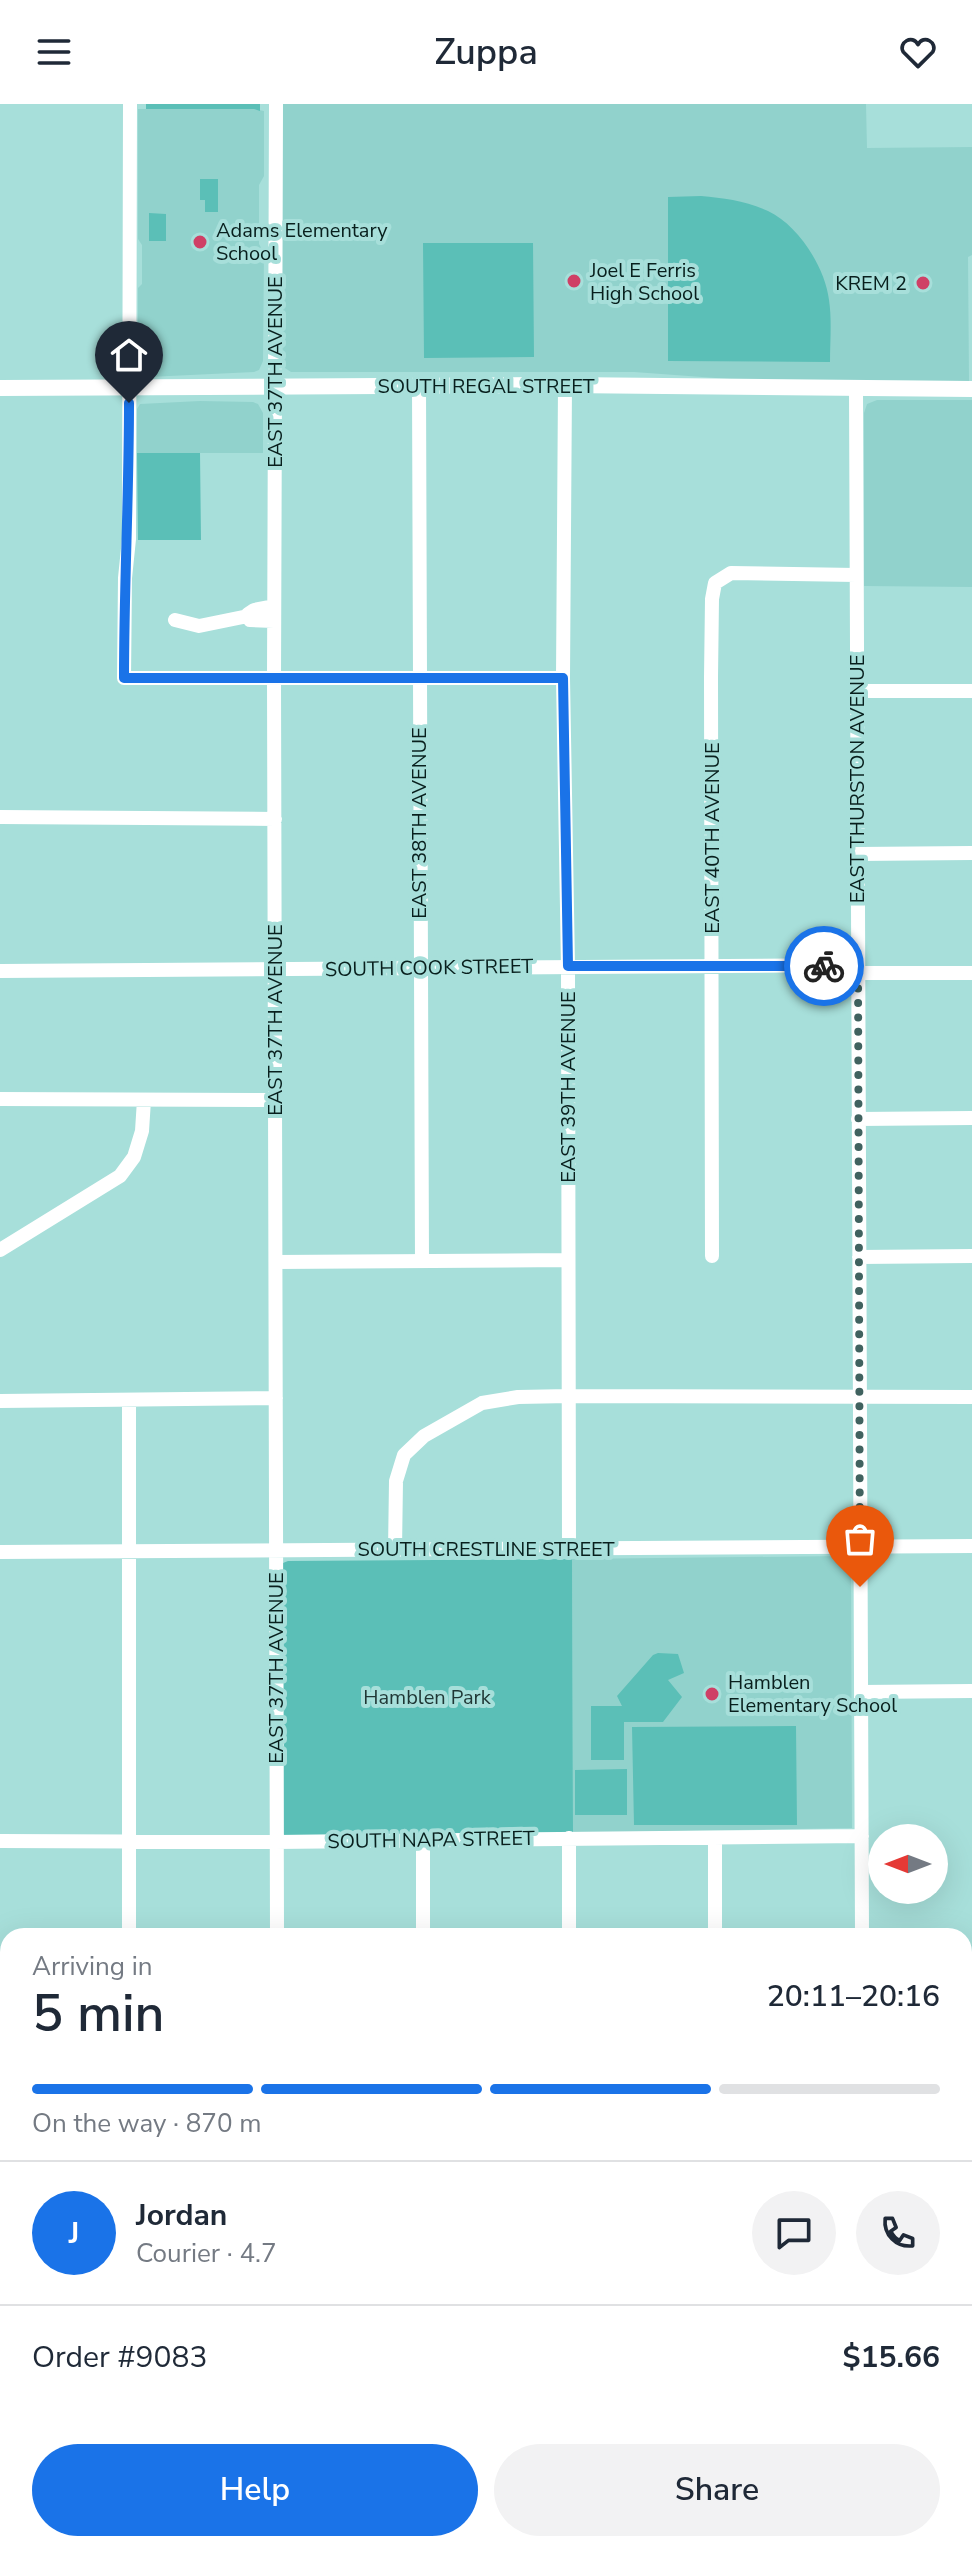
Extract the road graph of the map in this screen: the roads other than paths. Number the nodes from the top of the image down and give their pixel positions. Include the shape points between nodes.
1 (130, 104) edge
2 (276, 104) edge
3 (419, 385) junction
4 (565, 385) junction
5 (274, 386) junction
6 (0, 388) edge
7 (129, 388) junction
8 (856, 389) junction
9 (972, 389) edge
10 (856, 575) junction
11 (274, 614) junction
12 (175, 620) dead end
13 (419, 677) junction
14 (274, 678) junction
15 (563, 678) junction
16 (857, 691) junction
17 (972, 691) edge
18 (0, 817) edge
19 (275, 819) junction
20 (972, 853) edge
21 (857, 854) junction
22 (568, 966) junction
23 (713, 967) junction
24 (419, 969) junction
25 (858, 969) junction
26 (275, 970) junction
27 (0, 971) edge
28 (972, 973) edge
29 (0, 1099) edge
30 (144, 1100) junction
31 (275, 1100) junction
32 (972, 1118) edge
33 (858, 1119) junction
34 (0, 1250) edge
35 (712, 1256) dead end
36 (972, 1256) edge
37 (859, 1257) junction
38 (568, 1260) junction
39 (422, 1261) junction
40 (276, 1262) junction
41 (859, 1395) junction
42 (569, 1396) junction
43 (972, 1397) edge
44 (276, 1398) junction
45 (129, 1400) junction
46 (0, 1401) edge
47 (972, 1546) edge
48 (860, 1547) junction
49 (569, 1548) junction
50 (275, 1550) junction
51 (395, 1550) junction
52 (130, 1551) junction
53 (0, 1552) edge
54 (972, 1691) edge
55 (861, 1692) junction
56 (862, 1836) junction
57 (569, 1838) junction
58 (715, 1838) junction
59 (0, 1841) edge
60 (423, 1841) junction
61 (129, 1842) junction
62 (276, 1842) junction
63 (129, 1928) edge
64 (277, 1928) edge
65 (423, 1928) edge
66 (569, 1928) edge
67 (715, 1928) edge
68 (862, 1928) edge

1 - 7 street
2 - 5 street, EAST 37TH AVENUE
3 - 4 main road, SOUTH REGAL STREET
3 - 5 main road, SOUTH REGAL STREET
3 - 13 street, EAST 38TH AVENUE
4 - 8 main road, SOUTH REGAL STREET
4 - 15 street, EAST 39TH AVENUE
5 - 7 main road, SOUTH REGAL STREET
5 - 11 street, EAST 37TH AVENUE
6 - 7 main road, SOUTH REGAL STREET
7 - 14 street via 124,678
8 - 9 main road, SOUTH REGAL STREET
8 - 10 street, EAST THURSTON AVENUE
10 - 16 street, EAST THURSTON AVENUE
10 - 23 street, EAST 40TH AVENUE via 731,573 715,583
11 - 12 street via 199,626
11 - 14 street, EAST 37TH AVENUE
13 - 14 street
13 - 15 street
13 - 24 street, EAST 38TH AVENUE
14 - 19 street, EAST 37TH AVENUE
15 - 22 street, EAST 39TH AVENUE
16 - 17 street
16 - 21 street, EAST THURSTON AVENUE
18 - 19 street
19 - 26 street, EAST 37TH AVENUE
20 - 21 street
21 - 25 street, EAST THURSTON AVENUE
22 - 23 street, SOUTH COOK STREET
22 - 24 street, SOUTH COOK STREET
22 - 38 street, EAST 39TH AVENUE
23 - 25 street, SOUTH COOK STREET
23 - 35 street, EAST 40TH AVENUE
24 - 26 street, SOUTH COOK STREET
24 - 39 street, EAST 38TH AVENUE
25 - 28 street, SOUTH COOK STREET
25 - 33 street, EAST THURSTON AVENUE
26 - 27 street, SOUTH COOK STREET
26 - 31 street, EAST 37TH AVENUE
29 - 30 street
30 - 31 street
30 - 34 street via 134,1157 120,1176
31 - 40 street, EAST 37TH AVENUE
32 - 33 street
33 - 37 street, EAST THURSTON AVENUE
36 - 37 street
37 - 41 street, EAST THURSTON AVENUE
38 - 39 street
38 - 42 street, EAST 39TH AVENUE
39 - 40 street
40 - 44 street, EAST 37TH AVENUE
41 - 42 street
41 - 43 street
41 - 48 street, EAST THURSTON AVENUE
42 - 49 street, EAST 39TH AVENUE
42 - 51 street via 482,1403 424,1436 404,1455 396,1481
44 - 45 street
44 - 50 street, EAST 37TH AVENUE
45 - 46 street
45 - 52 street
47 - 48 street, SOUTH CRESTLINE STREET
48 - 49 street, SOUTH CRESTLINE STREET
48 - 55 street, EAST THURSTON AVENUE
49 - 51 street, SOUTH CRESTLINE STREET
50 - 51 street, SOUTH CRESTLINE STREET
50 - 52 street, SOUTH CRESTLINE STREET
50 - 62 street, EAST 37TH AVENUE
52 - 53 street, SOUTH CRESTLINE STREET
52 - 61 street
54 - 55 street
55 - 56 street, EAST THURSTON AVENUE
56 - 58 street, SOUTH NAPA STREET
56 - 68 street, EAST THURSTON AVENUE
57 - 58 street, SOUTH NAPA STREET
57 - 60 street, SOUTH NAPA STREET
57 - 66 street
58 - 67 street
59 - 61 street, SOUTH NAPA STREET
60 - 62 street, SOUTH NAPA STREET
60 - 65 street
61 - 62 street, SOUTH NAPA STREET
61 - 63 street
62 - 64 street, EAST 37TH AVENUE

